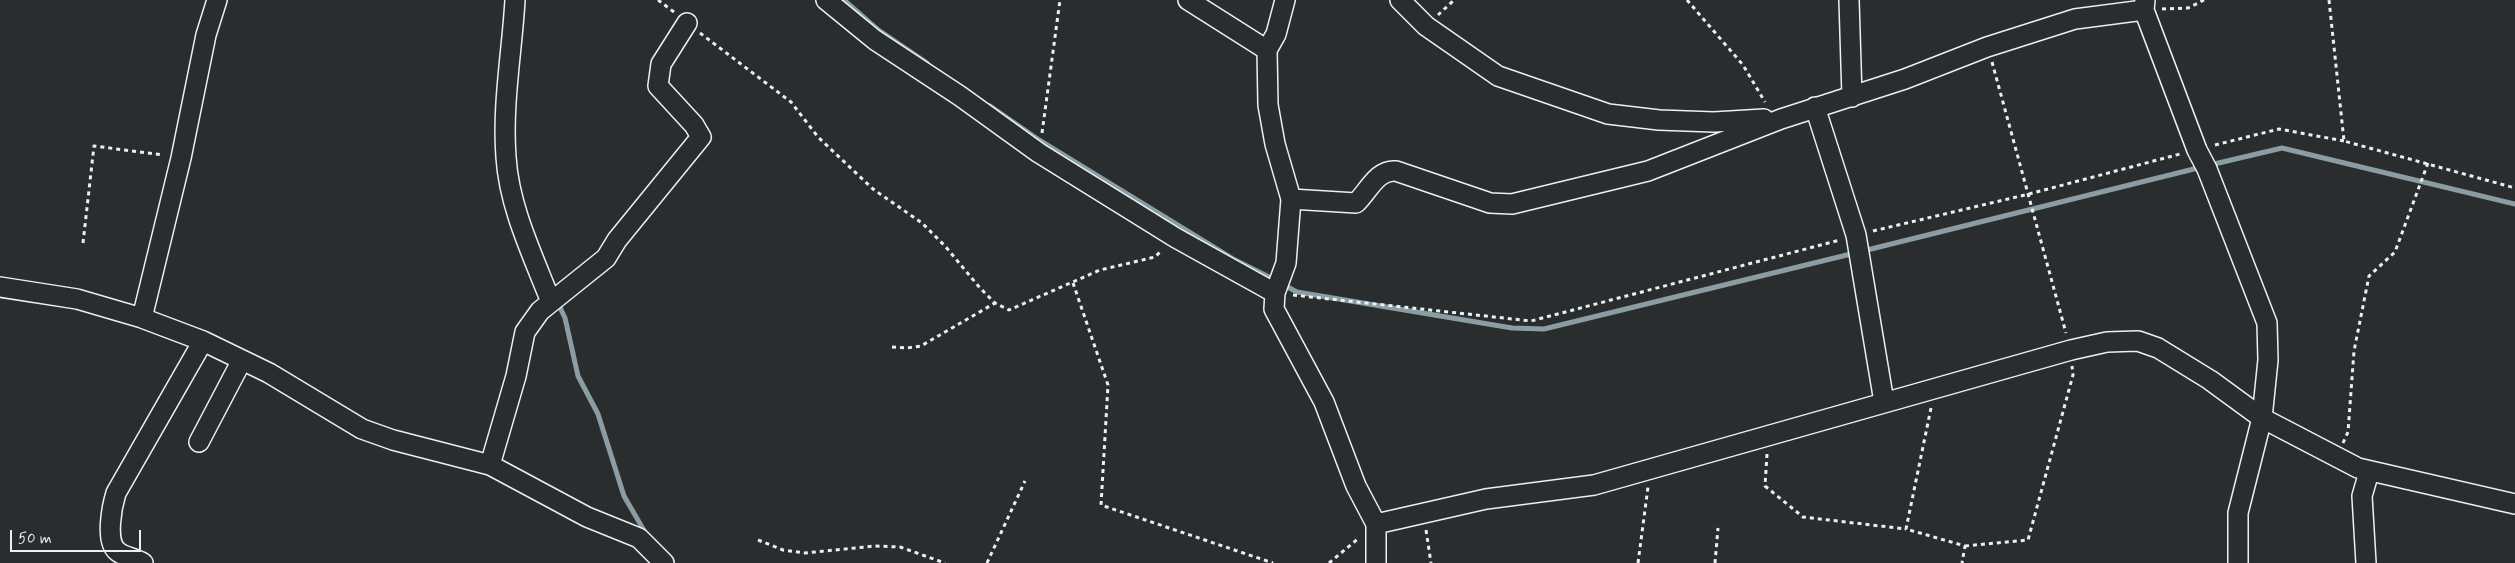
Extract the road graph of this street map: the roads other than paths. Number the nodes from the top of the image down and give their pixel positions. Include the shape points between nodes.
1 (217, 0) edge
2 (515, 0) edge
3 (826, 0) edge
4 (1188, 0) edge
5 (1285, 0) edge
6 (1400, 0) edge
7 (1848, 0) edge
8 (2144, 5) edge
9 (687, 23) road end
10 (1267, 50) junction
11 (1852, 97) junction
12 (1816, 107) junction
13 (1781, 119) junction
14 (1291, 199) junction
15 (0, 287) edge
16 (1275, 293) junction
17 (556, 299) junction
18 (142, 318) junction
19 (203, 341) junction
20 (242, 360) junction
21 (1884, 402) junction
22 (2262, 418) junction
23 (199, 442) dead end
24 (490, 465) junction
25 (2369, 472) junction
26 (2515, 504) edge
27 (1376, 524) junction
28 (142, 563) edge
29 (664, 563) edge
30 (1376, 563) edge
31 (2238, 563) edge
32 (2366, 563) edge

1 - 18 street via 206,35 181,158
2 - 17 street via 506,158 516,211
3 - 16 street via 875,40 1039,153 1176,238
4 - 10 street
5 - 10 street via 1276,34
6 - 13 street via 1426,26 1498,76 1608,114 1714,122
7 - 11 street
8 - 11 street via 2075,19
8 - 22 street via 2197,150 2208,169 2267,323 2268,360
9 - 17 street via 661,64 658,86 701,137 635,217 606,258
10 - 14 street via 1268,105
11 - 12 street
12 - 13 street
12 - 21 street via 1856,235
13 - 14 street via 1648,171 1512,204 1490,203 1396,170 1380,175 1356,204
14 - 16 street via 1286,264
15 - 18 street via 77,299
16 - 27 street via 1274,309 1324,402 1356,486
17 - 24 street via 540,311 525,332
18 - 19 street
19 - 20 street
19 - 28 street via 116,493 111,510 114,547
20 - 23 street
20 - 24 street via 362,429
21 - 22 street via 2071,350 2138,340 2158,348 2210,380
21 - 27 street via 1594,485 1486,499
22 - 25 street
22 - 31 street via 2238,513
24 - 29 street via 588,517 639,538
25 - 26 street
25 - 32 street via 2362,496
27 - 30 street

